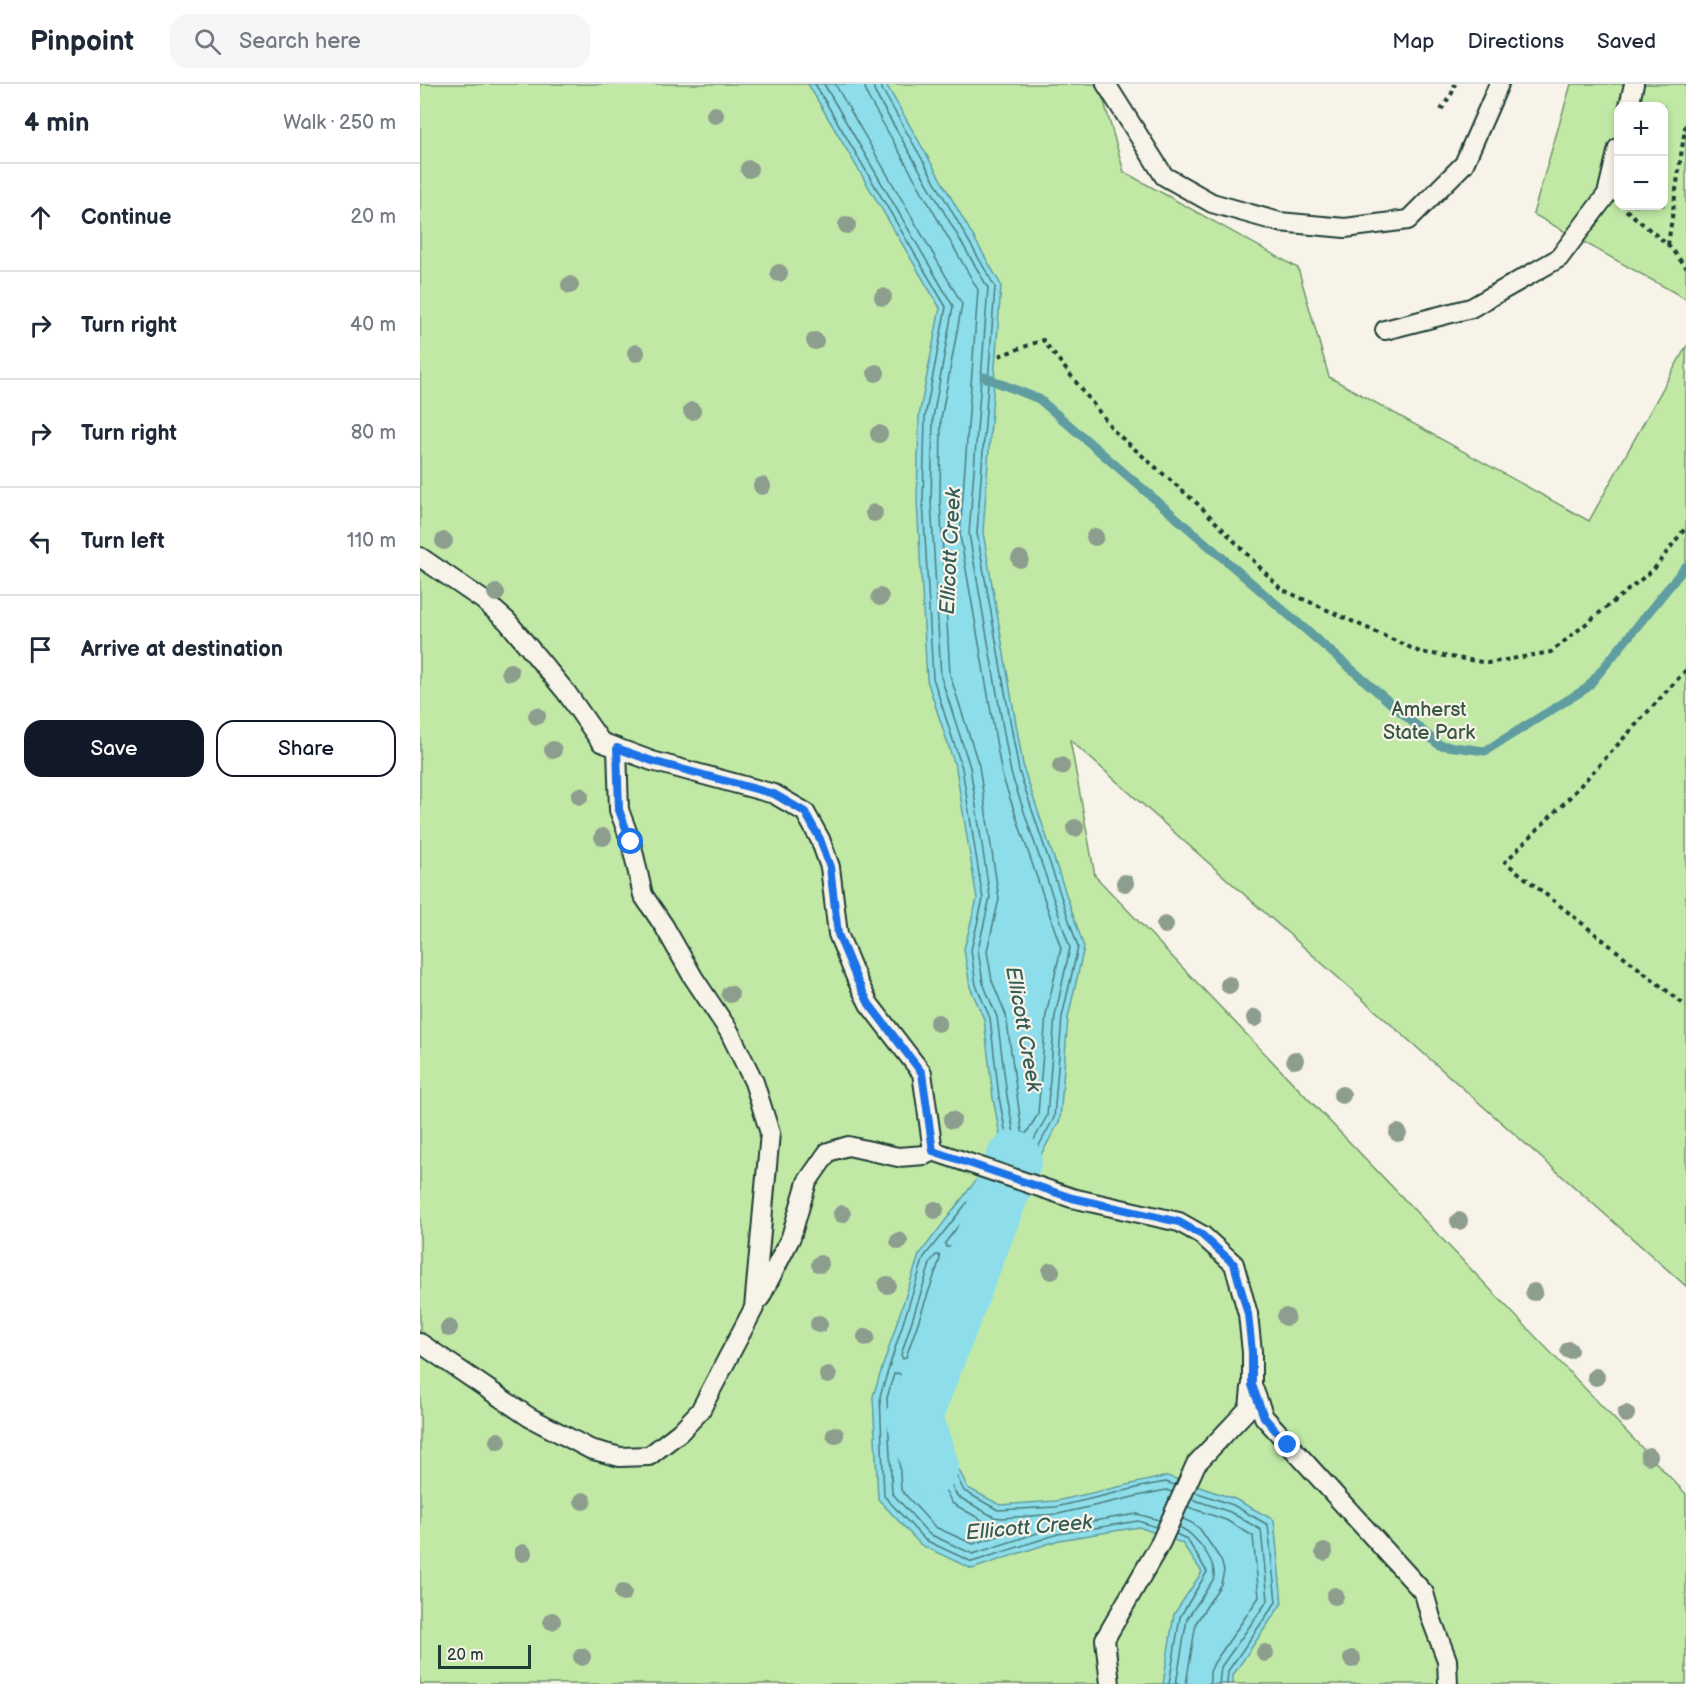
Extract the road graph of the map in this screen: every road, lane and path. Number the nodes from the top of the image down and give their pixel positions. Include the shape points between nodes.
1 (1106, 84) edge
2 (1455, 84) edge
3 (1499, 84) edge
4 (1634, 84) edge
5 (1630, 102) edge
6 (1441, 110) dead end
7 (1686, 121) edge
8 (1616, 156) edge
9 (1626, 210) edge
10 (1668, 245) junction
11 (1686, 267) edge
12 (1385, 330) dead end
13 (999, 356) dead end
14 (1686, 527) edge
15 (420, 557) edge
16 (1686, 670) edge
17 (617, 748) junction
18 (1686, 1006) edge
19 (933, 1151) junction
20 (754, 1308) junction
21 (420, 1343) edge
22 (1252, 1385) junction
23 (1110, 1684) edge
24 (1448, 1684) edge

1 - 3 lane via 1164,176 1212,203 1280,222 1345,228 1408,220 1464,164
2 - 6 path
4 - 5 lane
7 - 10 path
8 - 12 lane via 1607,194 1559,258 1471,308
9 - 10 path
10 - 11 path
13 - 14 path via 1043,340 1115,432 1200,506 1281,589 1420,652 1488,663 1551,651 1654,569
15 - 17 lane via 507,621 566,692 601,742
16 - 18 path via 1505,862
17 - 19 lane via 774,794 805,812 830,867 838,934 857,980 869,1004 922,1073
17 - 20 lane via 619,810 643,895 729,1030 754,1082 770,1133
19 - 20 lane via 898,1156 848,1146 828,1152 807,1182 791,1237
19 - 22 lane via 1072,1198 1179,1222 1202,1235 1234,1264 1248,1314
20 - 21 lane via 700,1411 649,1456 620,1457 590,1449 529,1417
22 - 23 lane via 1249,1408 1196,1464 1161,1542 1106,1639
22 - 24 lane via 1264,1417 1424,1593 1447,1660

